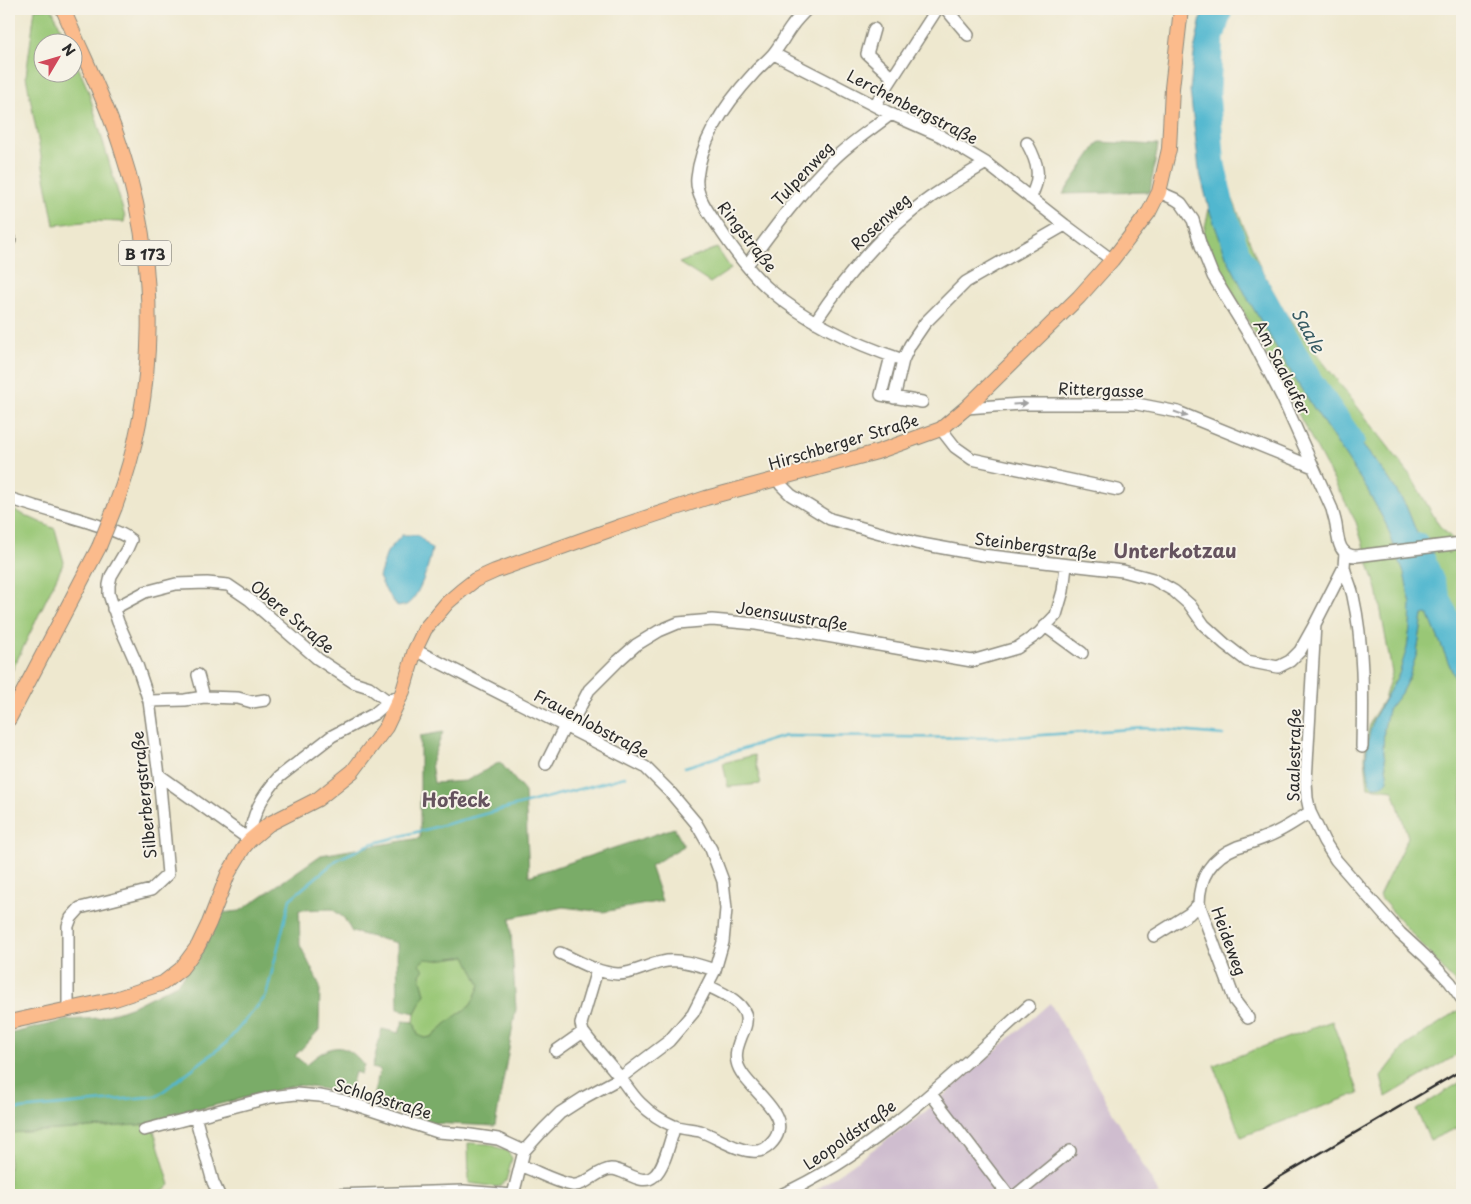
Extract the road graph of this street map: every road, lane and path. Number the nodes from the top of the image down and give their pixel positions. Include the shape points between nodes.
1 (63, 9) edge
2 (806, 9) edge
3 (937, 9) edge
4 (946, 9) edge
5 (1182, 9) edge
6 (874, 30) dead end
7 (968, 36) dead end
8 (774, 54) junction
9 (892, 77) junction
10 (874, 105) junction
11 (891, 114) junction
12 (1027, 143) dead end
13 (986, 163) junction
14 (1159, 192) junction
15 (1030, 198) junction
16 (1064, 225) junction
17 (1112, 260) junction
18 (747, 265) junction
19 (815, 322) junction
20 (891, 356) junction
21 (903, 360) junction
22 (894, 398) junction
23 (922, 402) dead end
24 (968, 408) junction
25 (941, 429) junction
26 (1313, 468) junction
27 (777, 479) junction
28 (1118, 490) dead end
29 (9, 498) edge
30 (1462, 543) edge
31 (1345, 552) junction
32 (1066, 566) junction
33 (1344, 567) junction
34 (112, 609) junction
35 (1315, 624) junction
36 (1045, 626) junction
37 (415, 650) junction
38 (1082, 653) dead end
39 (198, 675) dead end
40 (402, 691) junction
41 (204, 696) junction
42 (265, 700) dead end
43 (149, 701) junction
44 (389, 702) junction
45 (9, 719) edge
46 (567, 727) junction
47 (1362, 747) dead end
48 (546, 764) dead end
49 (159, 775) junction
50 (1310, 812) junction
51 (250, 840) junction
52 (1199, 904) junction
53 (1154, 936) dead end
54 (560, 953) dead end
55 (597, 970) junction
56 (715, 970) junction
57 (708, 986) junction
58 (1462, 999) edge
59 (1029, 1006) dead end
60 (68, 1009) junction
61 (1248, 1018) dead end
62 (9, 1022) edge
63 (583, 1032) junction
64 (556, 1051) dead end
65 (620, 1078) junction
66 (931, 1094) junction
67 (195, 1116) junction
68 (674, 1126) junction
69 (144, 1130) dead end
70 (524, 1151) junction
71 (1070, 1151) dead end
72 (522, 1166) junction
73 (219, 1195) edge
74 (333, 1195) edge
75 (513, 1195) edge
76 (781, 1195) edge
77 (1008, 1195) edge
78 (1016, 1195) edge

1 - 45 main road, B 173, bridge via 112,121 139,214 147,272 145,383 131,458 115,508 99,547
2 - 8 street, Ringstraße
3 - 9 street
4 - 7 street
5 - 14 main road, Hirschberger Straße via 1172,88 1169,149
6 - 9 street via 867,54
8 - 10 street, Lerchenbergstraße
8 - 18 street, Ringstraße via 732,100 713,130 702,154 697,179 705,207
9 - 10 street
10 - 11 street, Lerchenbergstraße
11 - 13 street, Lerchenbergstraße via 941,136
11 - 18 street, Tulpenweg via 835,158 806,188
12 - 15 street via 1036,159 1038,174
13 - 15 street, Lerchenbergstraße
13 - 19 street, Rosenweg via 930,198 885,237 856,266
14 - 17 main road, Hirschberger Straße
14 - 26 street, Am Saaleufer via 1181,203 1193,220 1213,276 1253,341
15 - 16 street, Lerchenbergstraße
16 - 17 street, Lerchenbergstraße
16 - 21 street via 966,282 925,323
17 - 24 main road, Hirschberger Straße
18 - 19 street, Ringstraße via 768,289
19 - 20 street, Ringstraße
20 - 21 street, Ringstraße
20 - 22 street via 881,396
21 - 22 street
22 - 23 street
24 - 25 main road, Hirschberger Straße
24 -> 26 street, Rittergasse via 1020,404 1137,404 1178,412
25 - 27 main road, Hirschberger Straße via 877,452
25 - 28 street via 955,447 972,459
26 - 31 street, Am Saaleufer via 1332,509 1339,544
27 - 32 street, Steinbergstraße via 791,495 830,519 916,543 982,556
27 - 37 main road, Hirschberger Straße via 706,498 494,571 475,580 447,603 425,629
29 - 34 street, Silberbergstraße via 82,520 131,540 111,576 109,594
30 - 31 street via 1367,555 1352,556
31 - 33 street, Saalestraße
32 - 35 street, Steinbergstraße via 1153,579 1174,591 1204,625 1247,661 1278,667 1290,661 1300,651
32 - 36 street, Joensuustraße via 1056,615
33 - 35 street, Saalestraße
33 - 47 street via 1354,597 1360,646
34 - 43 street, Silberbergstraße
34 - 44 street, Obere Straße via 145,592 176,584 228,585 318,659 353,682 369,686
35 - 50 street, Saalestraße via 1306,781
36 - 38 street
36 - 46 street, Joensuustraße via 1017,648 972,661 756,624 712,620 678,623 651,636 618,661 589,690
37 - 40 main road, Hirschberger Straße
37 - 46 street, Frauenlobstraße
39 - 41 street
40 - 44 street
40 - 51 main road, Hirschberger Straße via 386,727 353,771 318,799 269,824
41 - 42 street via 252,702
41 - 43 street
43 - 49 street, Silberbergstraße
44 - 51 street via 374,714 332,736 279,777 256,810 250,825
46 - 48 street, Joensuustraße
46 - 56 street, Frauenlobstraße via 645,767 696,823 711,849 723,881 726,909 723,942
49 - 51 street
49 - 60 street, Silberbergstraße via 168,874 151,890 86,905 75,912 68,926
50 - 52 street, Heideweg via 1267,837 1235,848 1214,862 1202,881
50 - 58 street, Saalestraße via 1336,860
51 - 60 main road, Hirschberger Straße via 228,874 198,946 181,969 163,983 115,999
52 - 53 street
52 - 61 street, Heideweg via 1235,1001
54 - 55 street
55 - 56 street via 619,974 677,961
55 - 63 street via 581,1024
56 - 57 street, Frauenlobstraße
57 - 65 street, Frauenlobstraße via 693,1012 669,1041
57 - 68 street via 737,1002 746,1016 736,1053 737,1064 776,1116 778,1132 768,1147 746,1151 698,1131
59 - 66 street, Leopoldstraße
60 - 62 main road, Hirschberger Straße
63 - 64 street
63 - 65 street
65 - 68 street via 640,1103
65 - 70 street, Frauenlobstraße via 560,1114
66 - 76 street, Leopoldstraße via 836,1166
66 - 77 street
67 - 69 street, Schloßstraße
67 - 70 street, Schloßstraße via 271,1097 320,1096 438,1132 498,1139
67 - 73 street via 212,1182
68 - 72 street via 661,1168 646,1180 614,1169 575,1186
70 - 72 street
71 - 78 street
72 - 75 street
74 - 75 street via 464,1191

